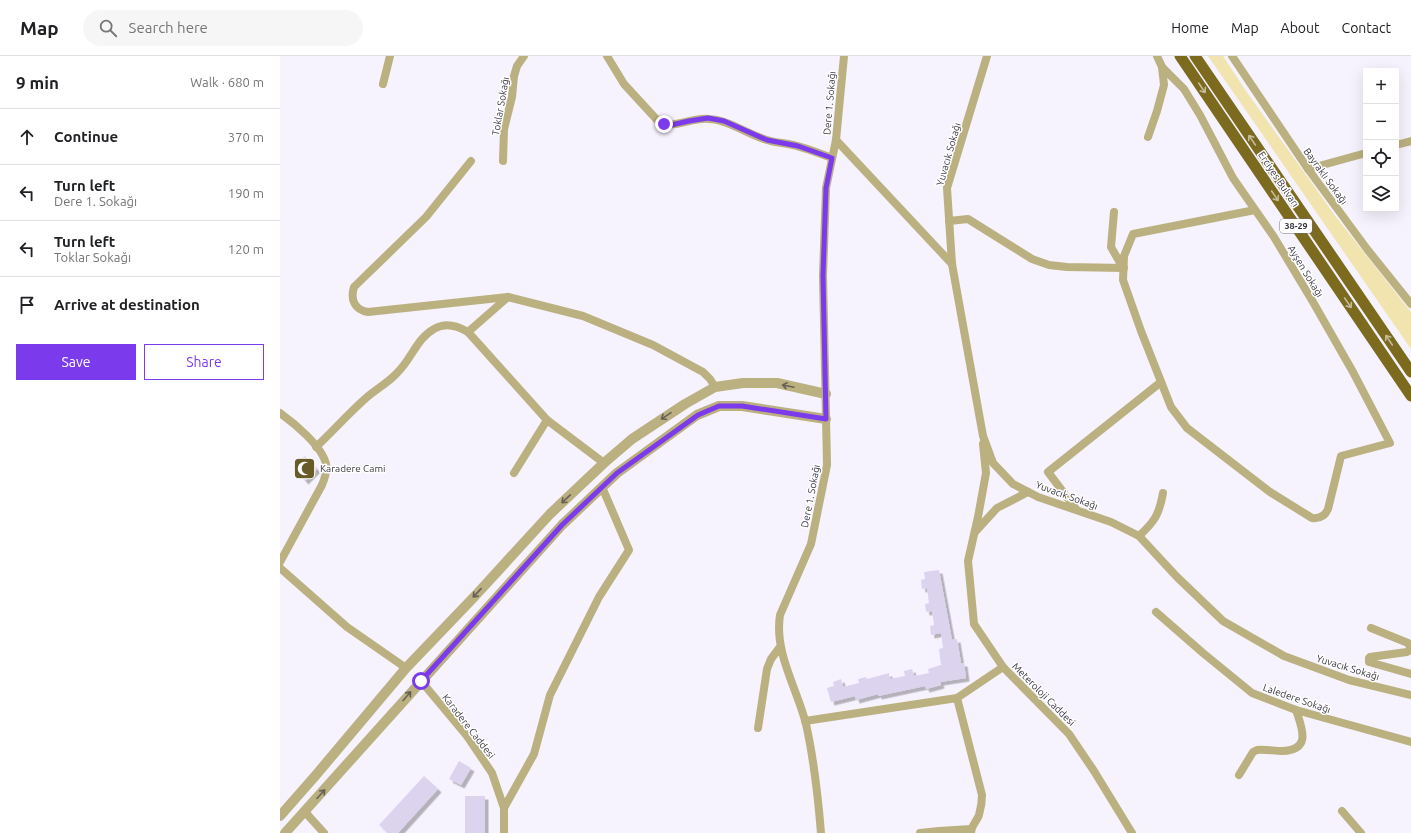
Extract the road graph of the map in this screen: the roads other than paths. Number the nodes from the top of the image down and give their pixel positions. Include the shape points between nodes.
1 (390, 56) edge
2 (524, 56) edge
3 (607, 56) edge
4 (844, 56) edge
5 (987, 56) edge
6 (1158, 56) edge
7 (1180, 56) edge
8 (1195, 56) edge
9 (1232, 56) edge
10 (1162, 67) junction
11 (383, 84) dead end
12 (1148, 136) dead end
13 (836, 140) junction
14 (1411, 141) edge
15 (1399, 144) edge
16 (1363, 154) edge
17 (832, 158) junction
18 (471, 161) dead end
19 (503, 161) dead end
20 (1308, 169) junction
21 (1255, 210) junction
22 (1114, 212) dead end
23 (949, 221) junction
24 (952, 264) junction
25 (1124, 268) junction
26 (508, 298) junction
27 (1411, 304) edge
28 (468, 332) junction
29 (1411, 372) edge
30 (1161, 382) junction
31 (715, 387) junction
32 (826, 394) junction
33 (1411, 396) edge
34 (280, 413) edge
35 (826, 419) junction
36 (547, 420) junction
37 (983, 436) junction
38 (316, 447) junction
39 (604, 463) junction
40 (514, 473) dead end
41 (602, 487) junction
42 (1028, 492) junction
43 (1163, 493) dead end
44 (1076, 509) junction
45 (974, 533) junction
46 (1139, 536) junction
47 (280, 562) edge
48 (280, 568) edge
49 (1156, 612) dead end
50 (1371, 628) dead end
51 (780, 648) junction
52 (1003, 667) junction
53 (406, 668) junction
54 (1411, 674) edge
55 (421, 681) junction
56 (1411, 695) edge
57 (957, 698) junction
58 (1296, 710) junction
59 (805, 721) junction
60 (758, 728) dead end
61 (1411, 742) edge
62 (1239, 775) dead end
63 (504, 808) junction
64 (1342, 811) dead end
65 (305, 812) junction
66 (280, 816) edge
67 (971, 831) edge
68 (285, 833) edge
69 (324, 833) edge
70 (504, 833) edge
71 (821, 833) edge
72 (920, 833) edge
73 (1132, 833) edge
74 (1361, 833) edge

1 - 11 street
2 - 19 street, Toklar Sokağı via 514,76 504,129
3 - 17 street via 624,84 658,121 664,124 708,118 724,121 767,140 798,146
4 - 13 street, Dere 1. Sokağı
5 - 23 street, Yuvacık Sokağı via 947,188
6 - 10 street, Ayşen Sokağı
7 -> 33 highway, Erciyes Bulvarı / 38-29
29 -> 8 highway, Erciyes Bulvarı / 38-29
9 - 20 street, Bayraklı Sokağı
10 - 12 street via 1164,86
10 - 21 street, Ayşen Sokağı via 1184,89 1233,178
13 - 17 street, Dere 1. Sokağı
13 - 24 street
14 - 15 street
16 - 20 street
17 - 32 street, Dere 1. Sokağı via 826,188 823,276
18 - 26 street via 426,217 354,287 352,298 358,308 368,312
20 - 27 street, Bayraklı Sokağı
21 - 25 street via 1133,234 1124,256
21 - 30 street, Ayşen Sokağı via 1313,302 1390,443 1341,456 1326,513 1320,518 1312,518 1270,492 1187,428 1171,407
22 - 25 street via 1111,247
23 - 24 street, Yuvacık Sokağı
23 - 25 street via 968,219 1032,259 1049,265 1067,268
24 - 37 street, Yuvacık Sokağı
25 - 30 street via 1123,280
26 - 28 street
26 - 31 street via 583,316 653,345 703,372
28 - 36 street
28 - 38 street via 460,327 443,325 427,334 398,373 366,398
30 - 44 street via 1048,472
32 -> 31 street via 777,383 743,383
31 -> 39 street via 632,440
32 - 35 street, Dere 1. Sokağı
34 - 38 street via 298,427
35 - 41 street via 742,406 719,406 698,415 617,473
35 - 51 street, Dere 1. Sokağı via 827,465 811,544 780,615
36 - 39 street
36 - 40 street
37 - 42 street, Yuvacık Sokağı via 994,462 1013,484
37 - 45 street, Meteroloji Caddesi via 986,473
38 - 47 street via 322,453 326,474
39 -> 53 street via 550,514
41 - 55 street via 562,525
41 - 63 street via 628,550 599,597 550,695 534,754
42 - 44 street, Yuvacık Sokağı
42 - 45 street via 997,508
43 - 46 street via 1160,510 1152,524
44 - 46 street, Yuvacık Sokağı
45 - 52 street, Meteroloji Caddesi via 968,561 974,624
46 - 56 street, Yuvacık Sokağı via 1223,621 1284,656 1349,680
48 - 53 street via 347,627
49 - 58 street, Laledere Sokağı via 1252,693
50 - 54 street via 1408,642 1410,650 1370,657 1369,662
51 - 59 street, Dere 1. Sokağı
51 - 60 street via 767,669
52 - 57 street
52 - 73 street, Meteroloji Caddesi via 1069,734
53 - 66 street
55 - 63 street, Karadere Caddesi via 467,736 492,773
65 -> 55 street
57 - 59 street
57 - 67 street via 982,795 979,815
58 - 61 street, Laledere Sokağı
58 - 62 street via 1303,733 1298,746 1283,751 1257,750
59 - 71 street, Dere 1. Sokağı via 816,775
63 - 70 street, Karadere Caddesi
64 - 74 street
65 - 68 street
65 - 69 street
67 - 72 street via 939,830

